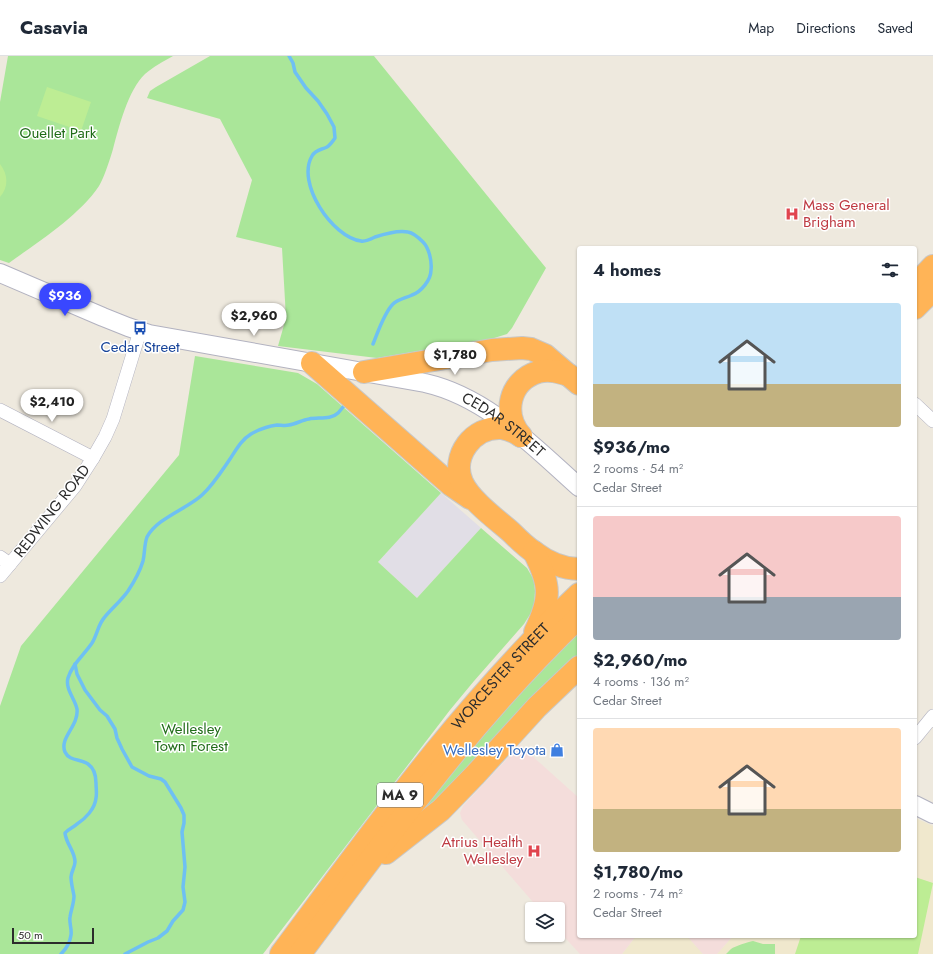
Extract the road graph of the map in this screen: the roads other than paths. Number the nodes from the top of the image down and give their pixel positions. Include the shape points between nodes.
1 (933, 266) edge
2 (0, 273) edge
3 (917, 283) edge
4 (933, 290) edge
5 (917, 306) edge
6 (140, 331) junction
7 (312, 363) junction
8 (364, 372) junction
9 (574, 379) edge
10 (917, 406) edge
11 (0, 410) edge
12 (933, 421) edge
13 (521, 436) junction
14 (93, 458) junction
15 (577, 485) edge
16 (476, 501) junction
17 (534, 552) junction
18 (5, 560) edge
19 (577, 569) edge
20 (0, 576) edge
21 (577, 596) edge
22 (577, 619) edge
23 (530, 643) junction
24 (577, 669) edge
25 (933, 716) edge
26 (917, 736) edge
27 (917, 806) edge
28 (933, 814) edge
29 (357, 878) junction
30 (281, 954) edge
31 (300, 954) edge

1 - 3 highway
2 - 6 main road, CEDAR STREET
4 - 5 highway
6 - 7 main road, CEDAR STREET
6 - 14 street, REDWING ROAD via 113,419
7 - 8 main road, CEDAR STREET
7 - 16 highway via 451,485
8 - 9 highway via 492,350 522,348 531,349 545,356
8 - 13 main road, CEDAR STREET via 425,383 451,391 483,407
9 - 13 highway via 556,371 545,371 533,374 521,383 513,395 510,410 513,425
10 - 12 street
11 - 14 street
13 - 15 main road, CEDAR STREET
13 - 16 highway via 509,430 494,428 482,432 465,447 460,464 461,477 465,488
14 - 18 street, REDWING ROAD via 75,486
16 - 17 highway
17 - 19 highway via 563,567
17 - 23 highway via 545,578 547,599 543,616
18 - 20 street, REDWING ROAD
21 - 23 highway, WORCESTER STREET / MA 9
22 - 29 highway, WORCESTER STREET / MA 9 via 472,731
23 - 30 highway, WORCESTER STREET / MA 9 via 424,765
24 - 29 highway via 536,707 441,810
25 - 26 street
27 - 28 main road
29 - 31 highway, WORCESTER STREET / MA 9

